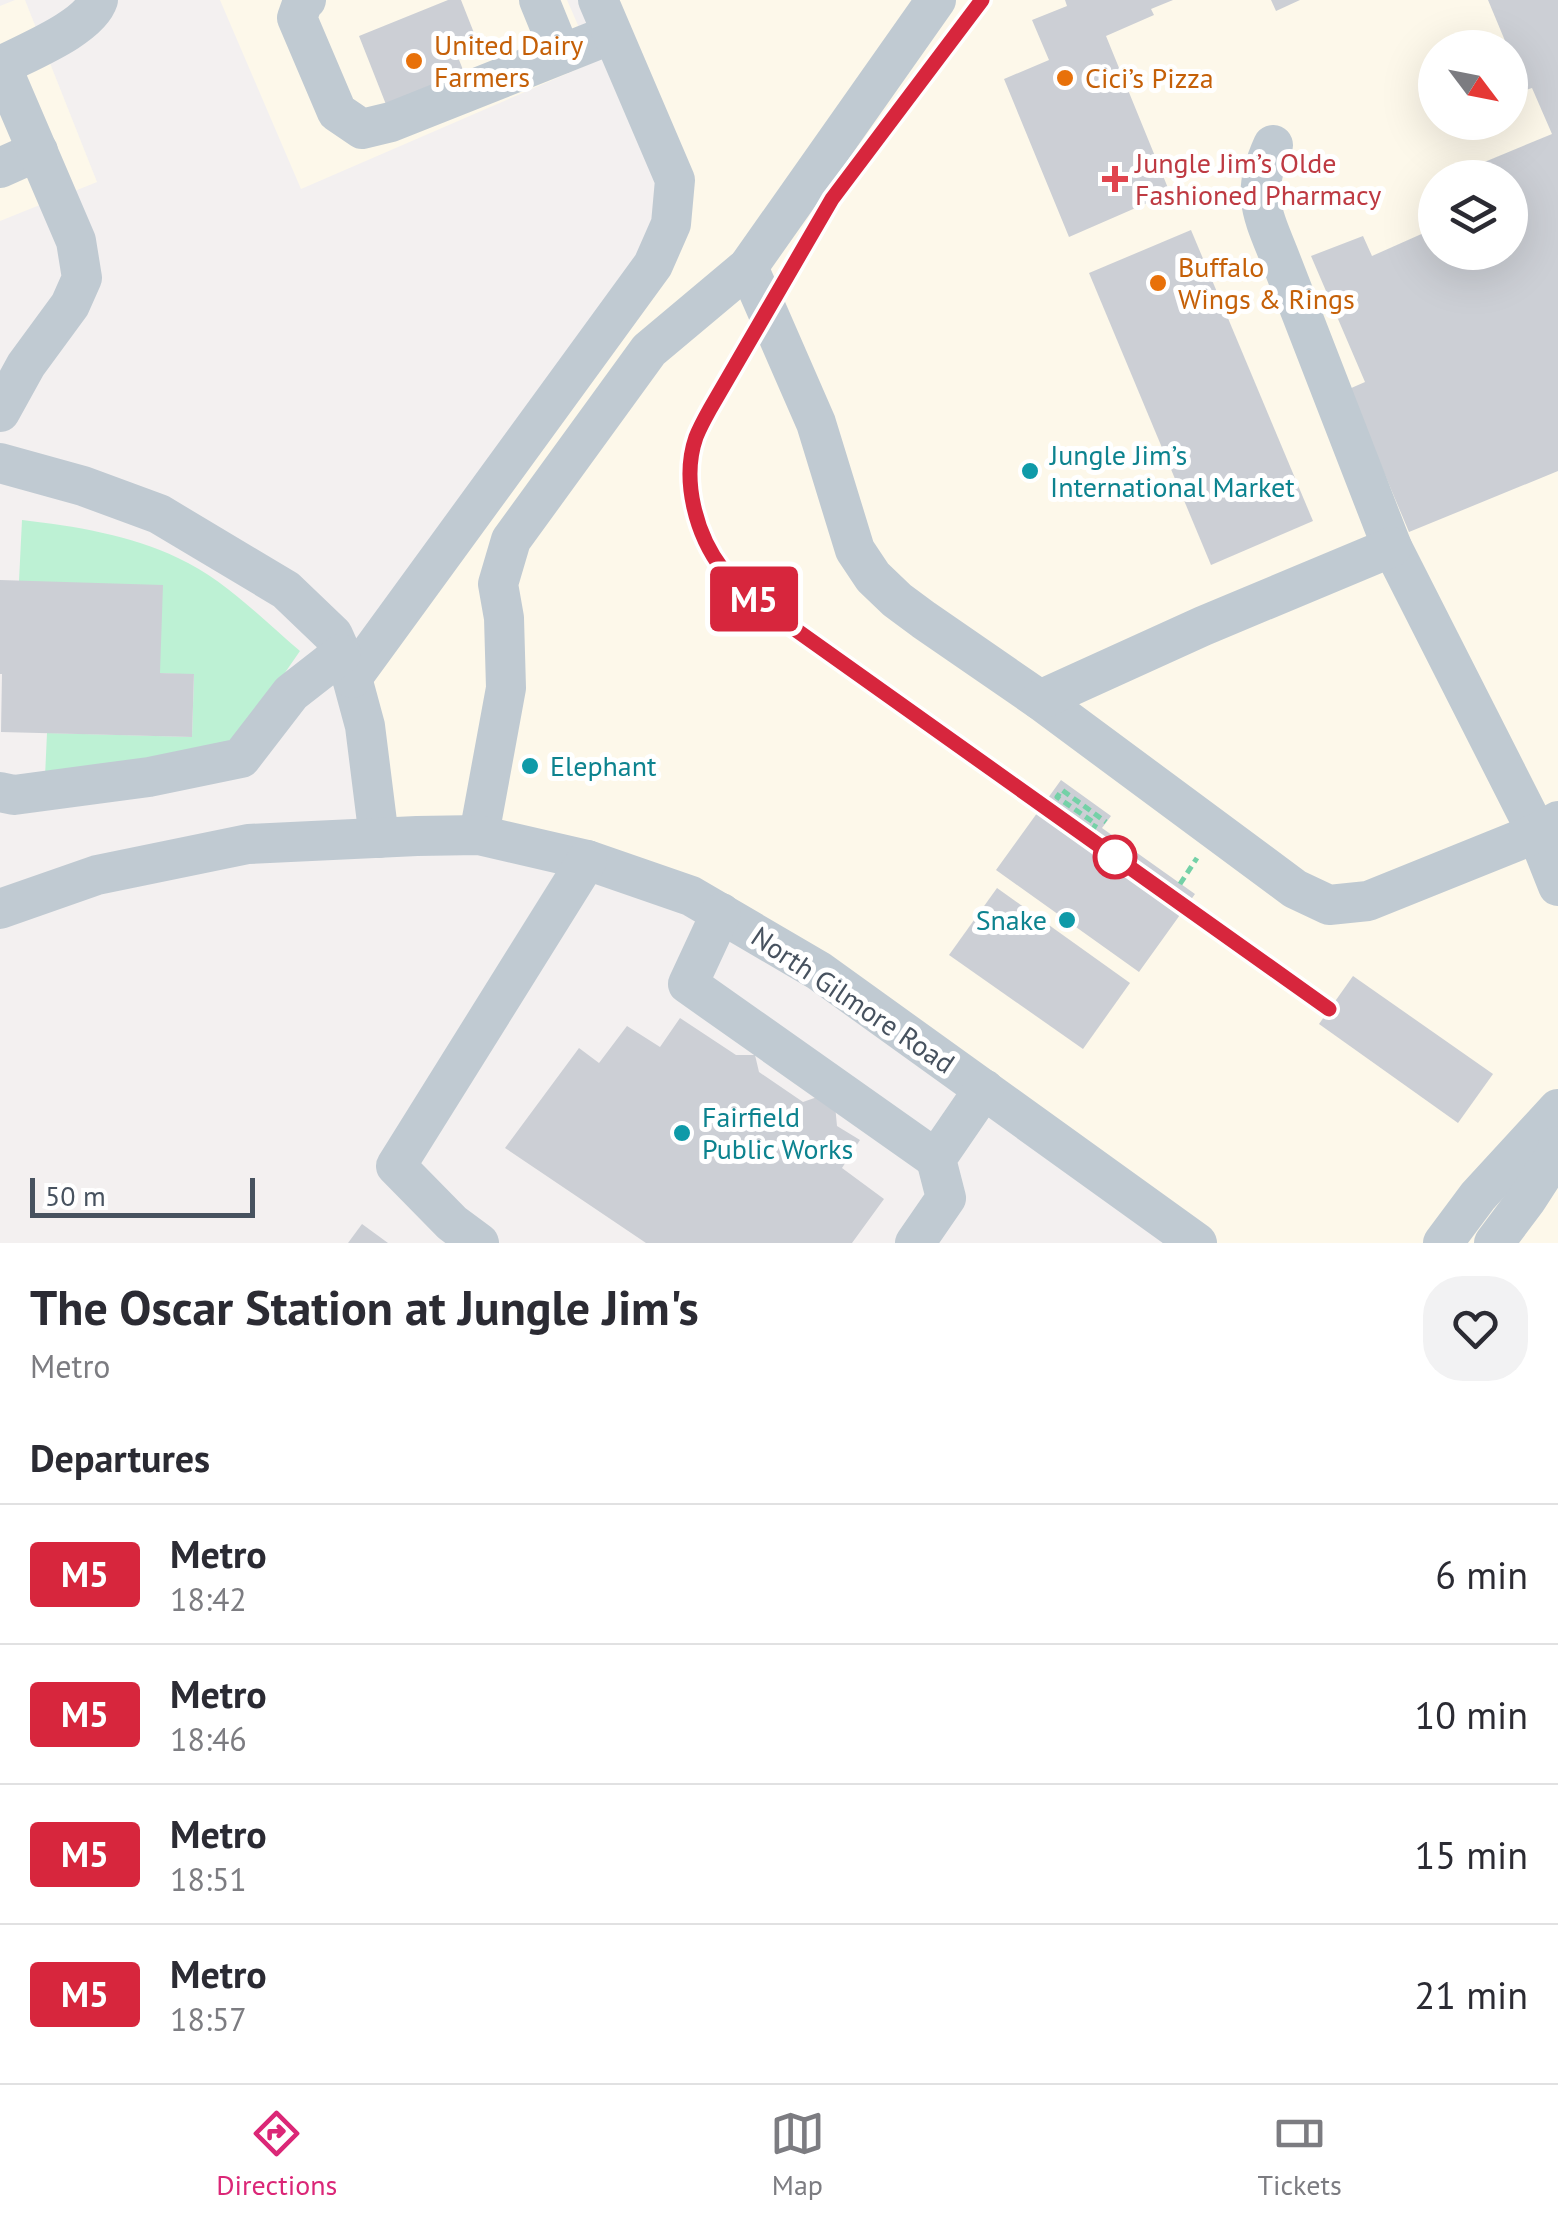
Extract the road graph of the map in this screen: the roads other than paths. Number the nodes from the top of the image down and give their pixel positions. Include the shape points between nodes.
1 (98, 0) edge
2 (306, 0) edge
3 (538, 0) edge
4 (933, 1) edge
5 (605, 17) edge
6 (561, 54) junction
7 (0, 66) edge
8 (1273, 145) dead end
9 (38, 152) junction
10 (0, 168) edge
11 (748, 267) junction
12 (0, 412) edge
13 (0, 463) edge
14 (1392, 547) junction
15 (347, 666) junction
16 (1040, 700) junction
17 (0, 792) edge
18 (1548, 827) edge
19 (479, 835) junction
20 (379, 838) junction
21 (587, 860) junction
22 (1558, 886) edge
23 (0, 909) edge
24 (721, 913) junction
25 (984, 1090) junction
26 (1558, 1108) edge
27 (1558, 1146) edge
28 (936, 1159) junction
29 (479, 1243) edge
30 (915, 1243) edge
31 (1197, 1243) edge
32 (1443, 1243) edge
33 (1494, 1243) edge

1 - 7 street via 76,26
2 - 6 street via 297,18 337,112 362,129
3 - 6 street
4 - 11 street
5 - 6 street
5 - 15 street via 675,180 670,224 653,264
7 - 9 street
8 - 14 street via 1259,187 1263,214
9 - 10 street
9 - 12 street via 76,241 82,278
11 - 16 street via 816,422 855,550 873,577
11 - 19 street via 649,350 511,540 498,584 506,688
13 - 15 street via 159,514 286,590 333,635
14 - 16 street
14 - 18 street
15 - 17 street via 291,693 241,758 130,780
15 - 20 street via 365,726
16 - 18 street via 1295,889 1329,905 1368,900
18 - 22 street
19 - 20 street, North Gilmore Road
19 - 21 street, North Gilmore Road
20 - 23 street, North Gilmore Road via 248,844 97,874
21 - 24 street, North Gilmore Road
21 - 29 street via 396,1166
24 - 25 street, North Gilmore Road via 819,971
24 - 28 street via 688,984
25 - 28 street
25 - 31 street, North Gilmore Road
26 - 32 street
27 - 33 street
28 - 30 street via 946,1198

